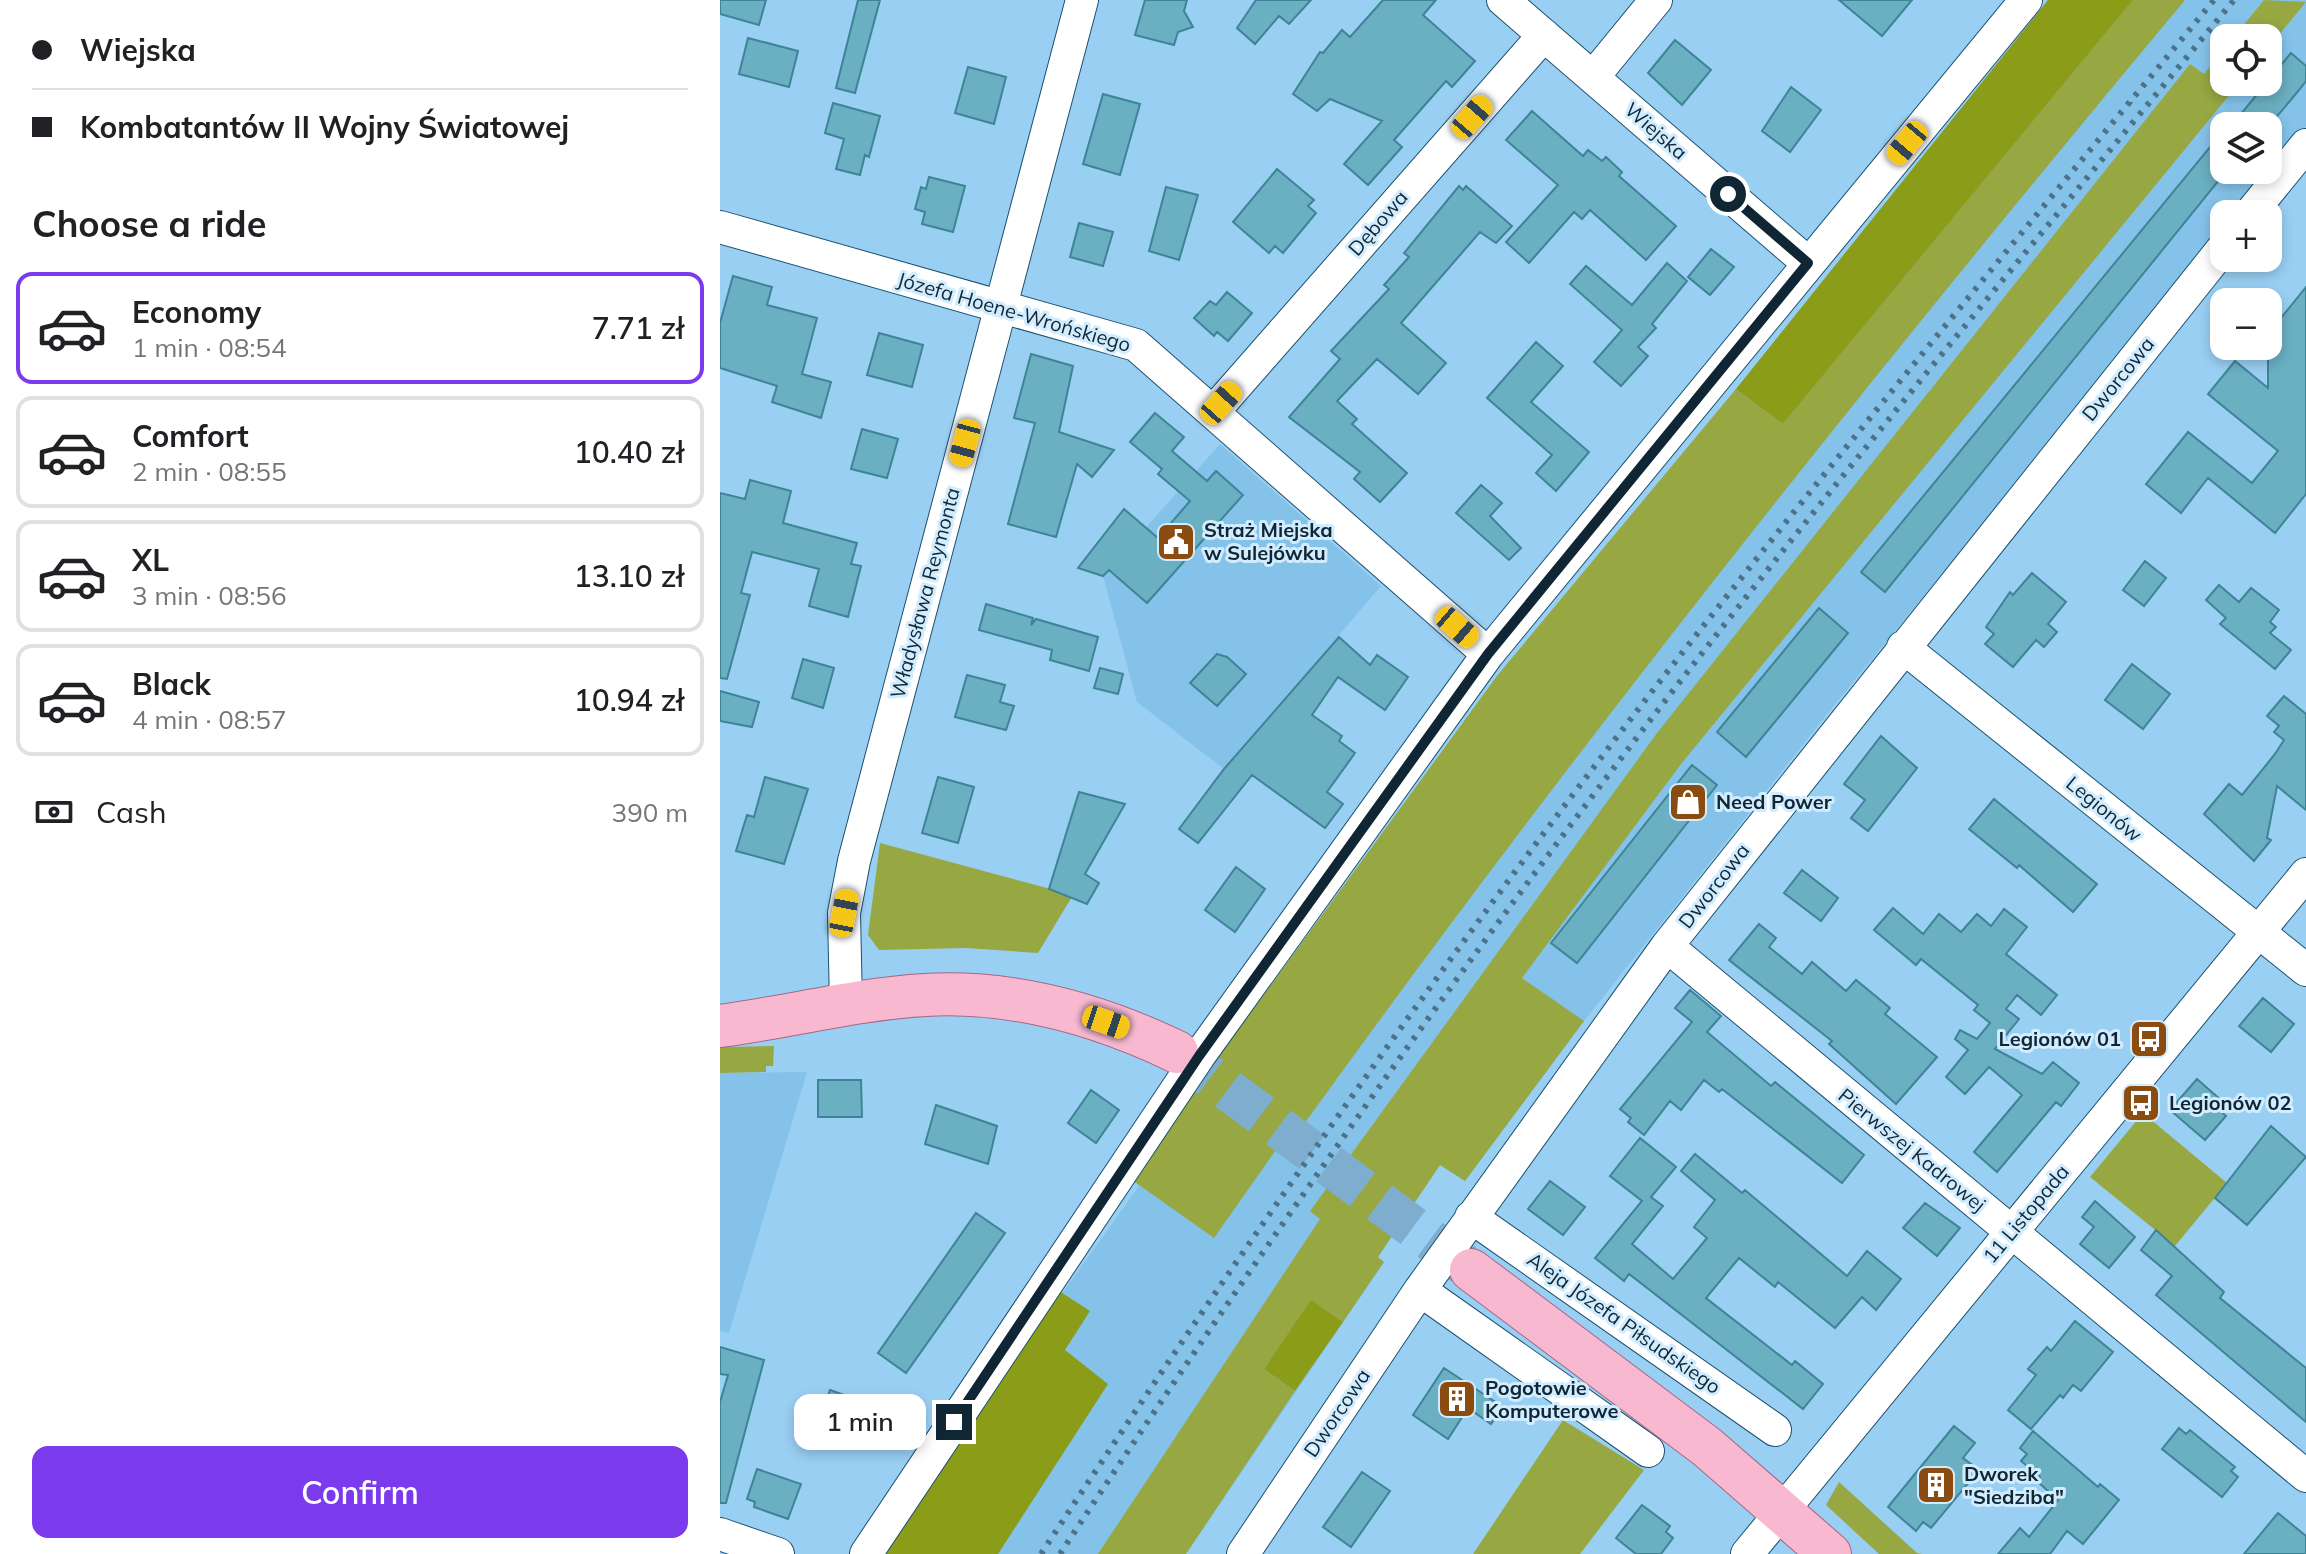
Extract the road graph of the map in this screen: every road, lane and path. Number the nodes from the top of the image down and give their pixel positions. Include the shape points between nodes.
1 (1082, 0) edge
2 (1503, 0) edge
3 (1656, 0) edge
4 (2026, 0) edge
5 (1544, 35) junction
6 (1593, 77) junction
7 (2306, 145) edge
8 (2261, 200) edge
9 (720, 227) edge
10 (1808, 263) junction
11 (2210, 264) edge
12 (1001, 307) junction
13 (1213, 412) junction
14 (1903, 647) junction
15 (1488, 654) junction
16 (2306, 874) edge
17 (2258, 934) junction
18 (1667, 946) junction
19 (2306, 970) edge
20 (846, 1005) junction
21 (720, 1026) edge
22 (1177, 1052) tunnel mouth
23 (1471, 1217) junction
24 (2011, 1231) junction
25 (1471, 1270) tunnel mouth
26 (1420, 1290) junction
27 (1775, 1430) dead end
28 (1648, 1451) dead end
29 (2306, 1476) edge
30 (1782, 1509) junction
31 (720, 1534) edge
32 (778, 1554) edge
33 (866, 1554) edge
34 (1243, 1554) edge
35 (1747, 1554) edge
36 (1830, 1554) edge

1 - 12 street, Władysława Reymonta
2 - 5 street, Wiejska
3 - 6 street
4 - 10 street
5 - 6 street, Wiejska
5 - 13 street, Dębowa
6 - 10 street, Wiejska
7 - 8 street
9 - 12 street, Józefa Hoene-Wrońskiego
10 - 15 street
11 - 14 street, Dworcowa
12 - 13 street, Józefa Hoene-Wrońskiego via 1136,345
12 - 20 street, Władysława Reymonta via 854,861 844,913
13 - 15 street, Józefa Hoene-Wrońskiego
14 - 17 street, Legionów
14 - 18 street, Dworcowa
15 - 33 street via 1199,1056
16 - 17 street, 11 Listopada
17 - 19 street, Legionów
17 - 24 street, 11 Listopada
18 - 23 street, Dworcowa
18 - 24 street, Pierwszej Kadrowej
20 - 21 main road
20 - 22 main road via 927,995 1030,1002 1119,1026
23 - 26 street, Dworcowa
23 - 27 street, Aleja Józefa Piłsudskiego
24 - 29 street, Pierwszej Kadrowej
24 - 30 street, 11 Listopada
25 - 30 main road
26 - 28 street
26 - 34 street, Dworcowa
30 - 35 street, 11 Listopada
30 - 36 main road
31 - 32 street

